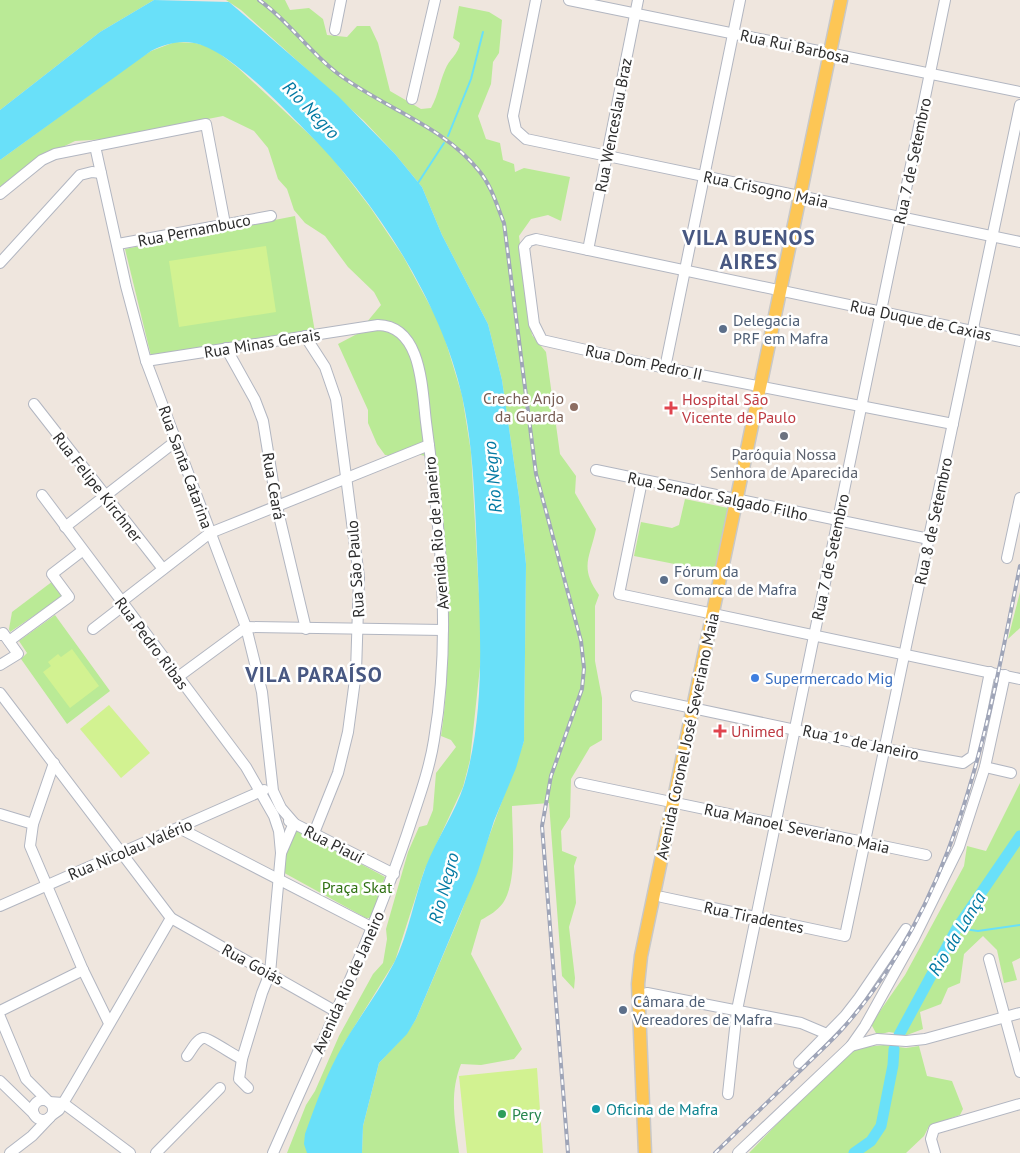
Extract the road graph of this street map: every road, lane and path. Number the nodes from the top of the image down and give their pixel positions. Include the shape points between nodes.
1 (341, 0) edge
2 (435, 0) edge
3 (536, 0) edge
4 (569, 0) edge
5 (638, 0) edge
6 (740, 0) edge
7 (841, 0) edge
8 (848, 0) edge
9 (945, 0) edge
10 (636, 14) junction
11 (335, 30) dead end
12 (734, 34) junction
13 (834, 54) junction
14 (930, 74) junction
15 (1020, 92) edge
16 (412, 99) dead end
17 (1020, 105) edge
18 (96, 146) junction
19 (607, 156) junction
20 (101, 173) junction
21 (704, 176) junction
22 (0, 194) edge
23 (804, 197) junction
24 (271, 216) dead end
25 (900, 217) junction
26 (225, 224) junction
27 (992, 236) junction
28 (1020, 242) edge
29 (118, 244) junction
30 (588, 250) junction
31 (0, 263) edge
32 (685, 270) junction
33 (784, 291) junction
34 (881, 312) junction
35 (378, 325) joint
36 (972, 331) junction
37 (305, 336) junction
38 (542, 340) joint
39 (1020, 341) edge
40 (226, 348) junction
41 (146, 361) junction
42 (665, 368) junction
43 (764, 387) junction
44 (34, 404) dead end
45 (861, 406) junction
46 (953, 424) junction
47 (176, 440) junction
48 (429, 445) junction
49 (596, 470) dead end
50 (347, 477) junction
51 (642, 481) junction
52 (42, 495) dead end
53 (106, 496) junction
54 (1020, 498) edge
55 (740, 501) junction
56 (277, 507) junction
57 (838, 520) junction
58 (65, 527) junction
59 (210, 533) junction
60 (929, 539) junction
61 (82, 550) junction
62 (1008, 558) dead end
63 (163, 569) junction
64 (122, 603) junction
65 (717, 614) junction
66 (246, 627) junction
67 (359, 628) junction
68 (93, 629) dead end
69 (306, 629) junction
70 (443, 630) junction
71 (0, 635) edge
72 (814, 635) junction
73 (9, 641) junction
74 (905, 654) junction
75 (0, 665) edge
76 (990, 672) junction
77 (1005, 676) junction
78 (178, 677) junction
79 (1020, 679) edge
80 (0, 693) edge
81 (636, 696) dead end
82 (697, 708) junction
83 (795, 728) junction
84 (885, 749) junction
85 (54, 763) junction
86 (985, 768) junction
87 (270, 771) junction
88 (1011, 773) dead end
89 (252, 776) junction
90 (580, 783) dead end
91 (272, 787) junction
92 (260, 792) junction
93 (677, 803) junction
94 (0, 814) edge
95 (274, 816) junction
96 (294, 823) junction
97 (32, 824) junction
98 (775, 824) junction
99 (179, 828) junction
100 (314, 833) junction
101 (865, 842) junction
102 (121, 853) junction
103 (281, 853) junction
104 (926, 855) dead end
105 (394, 874) junction
106 (280, 879) junction
107 (46, 885) junction
108 (662, 897) junction
109 (0, 906) edge
110 (756, 917) junction
111 (171, 918) junction
112 (373, 928) junction
113 (906, 928) dead end
114 (845, 936) joint
115 (989, 959) dead end
116 (83, 970) junction
117 (270, 973) junction
118 (647, 993) junction
119 (737, 1010) junction
120 (0, 1011) edge
121 (336, 1011) junction
122 (1020, 1013) edge
123 (0, 1017) edge
124 (1005, 1017) junction
125 (109, 1023) junction
126 (865, 1026) junction
127 (827, 1034) junction
128 (877, 1039) junction
129 (1020, 1039) edge
130 (851, 1046) junction
131 (1015, 1053) junction
132 (187, 1056) dead end
133 (242, 1059) junction
134 (799, 1062) dead end
135 (1020, 1072) edge
136 (0, 1081) edge
137 (220, 1088) dead end
138 (248, 1088) dead end
139 (728, 1091) dead end
140 (54, 1102) junction
141 (1020, 1104) edge
142 (35, 1115) junction
143 (51, 1115) junction
144 (22, 1144) junction
145 (10, 1153) edge
146 (130, 1153) edge
147 (156, 1153) edge
148 (273, 1153) edge
149 (645, 1153) edge
150 (654, 1153) edge
151 (738, 1153) edge
152 (935, 1153) edge

1 - 11 street
2 - 16 street
3 - 19 street, Rua Crisogno Maia via 512,116 516,130 526,139
4 - 10 street, Rua Rui Barbosa
5 - 10 street, Rua Wenceslau Braz
6 - 12 street
7 - 13 main road, Avenida Coronel José Severiano Maia
8 - 13 main road, Avenida Coronel José Severiano Maia
9 - 14 street, Rua 7 de Setembro
10 - 12 street, Rua Rui Barbosa
10 - 19 street, Rua Wenceslau Braz
12 - 13 street, Rua Rui Barbosa
12 - 21 street
13 - 14 street, Rua Rui Barbosa
13 - 23 main road, Avenida Coronel José Severiano Maia
14 - 15 street, Rua Rui Barbosa
14 - 25 street, Rua 7 de Setembro
17 - 27 street, Rua 8 de Setembro
18 - 20 street, Rua Santa Catarina
18 - 22 street via 48,156
18 - 26 street via 206,124
19 - 21 street, Rua Crisogno Maia
19 - 30 street, Rua Wenceslau Braz
20 - 29 street, Rua Santa Catarina
20 - 31 street via 80,175
21 - 23 street, Rua Crisogno Maia
21 - 32 street
23 - 25 street, Rua Crisogno Maia
23 - 33 main road, Avenida Coronel José Severiano Maia
24 - 26 street, Rua Pernambuco
25 - 27 street, Rua Crisogno Maia
25 - 34 street, Rua 7 de Setembro
26 - 29 street, Rua Pernambuco
27 - 28 street, Rua Crisogno Maia
27 - 36 street, Rua 8 de Setembro
29 - 41 street, Rua Santa Catarina
30 - 32 street, Rua Duque de Caxias
30 - 38 street, Rua Duque de Caxias via 536,239 524,247 534,324
32 - 33 street, Rua Duque de Caxias
32 - 42 street
33 - 34 street, Rua Duque de Caxias
33 - 43 main road, Avenida Coronel José Severiano Maia
34 - 36 street, Rua Duque de Caxias
34 - 45 street, Rua 7 de Setembro
35 - 37 street, Rua Minas Gerais
35 - 48 street, Avenida Rio de Janeiro via 397,329 404,334 410,346 420,379
36 - 39 street, Rua Duque de Caxias
36 - 46 street, Rua 8 de Setembro
37 - 40 street, Rua Minas Gerais
37 - 50 street, Rua São Paulo via 325,367 334,390
38 - 42 street, Rua Dom Pedro II
40 - 41 street, Rua Minas Gerais
40 - 56 street, Rua Ceará via 259,410
41 - 47 street, Rua Santa Catarina
42 - 43 street, Rua Dom Pedro II
43 - 45 street, Rua Dom Pedro II
43 - 55 main road, Avenida Coronel José Severiano Maia
44 - 53 street, Rua Felipe Kirchner
45 - 46 street, Rua Dom Pedro II
45 - 57 street, Rua 7 de Setembro
46 - 60 street, Rua 8 de Setembro
47 - 53 street
47 - 59 street, Rua Santa Catarina
48 - 50 street
48 - 70 street, Avenida Rio de Janeiro via 441,549
49 - 51 street, Rua Senador Salgado Filho
50 - 56 street
50 - 67 street, Rua São Paulo via 359,569
51 - 55 street, Rua Senador Salgado Filho
51 - 65 street via 619,594
52 - 58 street, Rua Pedro Ribas
53 - 58 street
53 - 63 street, Rua Felipe Kirchner
54 - 62 street
55 - 57 street, Rua Senador Salgado Filho
55 - 65 main road, Avenida Coronel José Severiano Maia
56 - 59 street
56 - 69 street, Rua Ceará
57 - 60 street, Rua Senador Salgado Filho
57 - 72 street, Rua 7 de Setembro
58 - 61 street, Rua Pedro Ribas
59 - 63 street
59 - 66 street, Rua Santa Catarina
60 - 74 street, Rua 8 de Setembro
61 - 64 street, Rua Pedro Ribas
61 - 73 street via 52,574 69,598
63 - 64 street
64 - 68 street
64 - 78 street, Rua Pedro Ribas
65 - 72 street
65 - 82 main road, Avenida Coronel José Severiano Maia
66 - 69 street
66 - 78 street
66 - 87 street, Rua Santa Catarina via 262,692
67 - 69 street
67 - 70 street
67 - 100 street, Rua São Paulo via 354,700 345,751
70 - 105 street, Avenida Rio de Janeiro via 434,742
71 - 73 street via 3,633
72 - 74 street
72 - 83 street, Rua 7 de Setembro
73 - 75 street via 18,654
74 - 76 street
74 - 84 street, Rua 8 de Setembro
76 - 77 street
76 - 84 street, Rua 1º de Janeiro via 973,756 967,762
77 - 79 street
77 - 86 street
78 - 89 street, Rua Pedro Ribas
80 - 85 street
81 - 82 street, Rua 1º de Janeiro
82 - 83 street, Rua 1º de Janeiro
82 - 93 main road, Avenida Coronel José Severiano Maia
83 - 84 street, Rua 1º de Janeiro
83 - 98 street, Rua 7 de Setembro
84 - 101 street, Rua 8 de Setembro
85 - 97 street
85 - 102 street
86 - 88 street
86 - 126 street via 969,821 949,868
87 - 89 street via 261,777
87 - 91 street, Rua Santa Catarina
89 - 92 street, Rua Pedro Ribas
90 - 93 street, Rua Manoel Severiano Maia
91 - 92 street
91 - 96 street, Rua Santa Catarina via 281,808
92 - 95 street
92 - 99 street, Rua Nicolau Valério
93 - 98 street, Rua Manoel Severiano Maia
93 - 108 main road, Avenida Coronel José Severiano Maia
93 - 149 main road, Avenida Coronel José Severiano Maia via 638,975
94 - 97 street
95 - 96 street, Rua Piauí
95 - 103 street via 280,831
96 - 100 street, Rua Piauí
96 - 103 street
97 - 107 street via 30,846
98 - 101 street, Rua Manoel Severiano Maia
98 - 110 street, Rua 7 de Setembro
99 - 102 street, Rua Nicolau Valério
99 - 106 street
100 - 105 street, Rua Piauí
101 - 104 street, Rua Manoel Severiano Maia
101 - 114 street, Rua 8 de Setembro
102 - 107 street, Rua Nicolau Valério
102 - 111 street
103 - 106 street
105 - 112 street, Avenida Rio de Janeiro
106 - 112 street
106 - 117 street
107 - 109 street, Rua Nicolau Valério
107 - 116 street
108 - 110 street, Rua Tiradentes
108 - 118 main road, Avenida Coronel José Severiano Maia via 648,966
110 - 114 street, Rua Tiradentes
110 - 119 street, Rua 7 de Setembro
111 - 117 street, Rua Goiás
111 - 125 street
112 - 121 street, Avenida Rio de Janeiro
113 - 127 street via 859,998
115 - 124 street
116 - 120 street
116 - 125 street
117 - 121 street, Rua Goiás
117 - 133 street
118 - 119 street
118 - 150 main road, Avenida Coronel José Severiano Maia
119 - 127 street via 800,1023
119 - 139 street, Rua 7 de Setembro
121 - 148 street, Avenida Rio de Janeiro
122 - 124 street
123 - 140 street via 24,1075
124 - 128 street via 925,1039
124 - 131 street
125 - 140 street via 74,1085
126 - 128 street
126 - 130 street
127 - 134 street
128 - 130 street
129 - 131 street
130 - 151 street
131 - 135 street
132 - 133 street via 203,1038
133 - 138 street via 239,1079
136 - 142 street
137 - 147 street
140 - 142 street via 37,1102
140 - 143 street
140 - 146 street
141 - 152 street via 939,1127 932,1133
142 - 143 street via 45,1120
142 - 144 street via 32,1128
143 - 144 street
144 - 145 street

